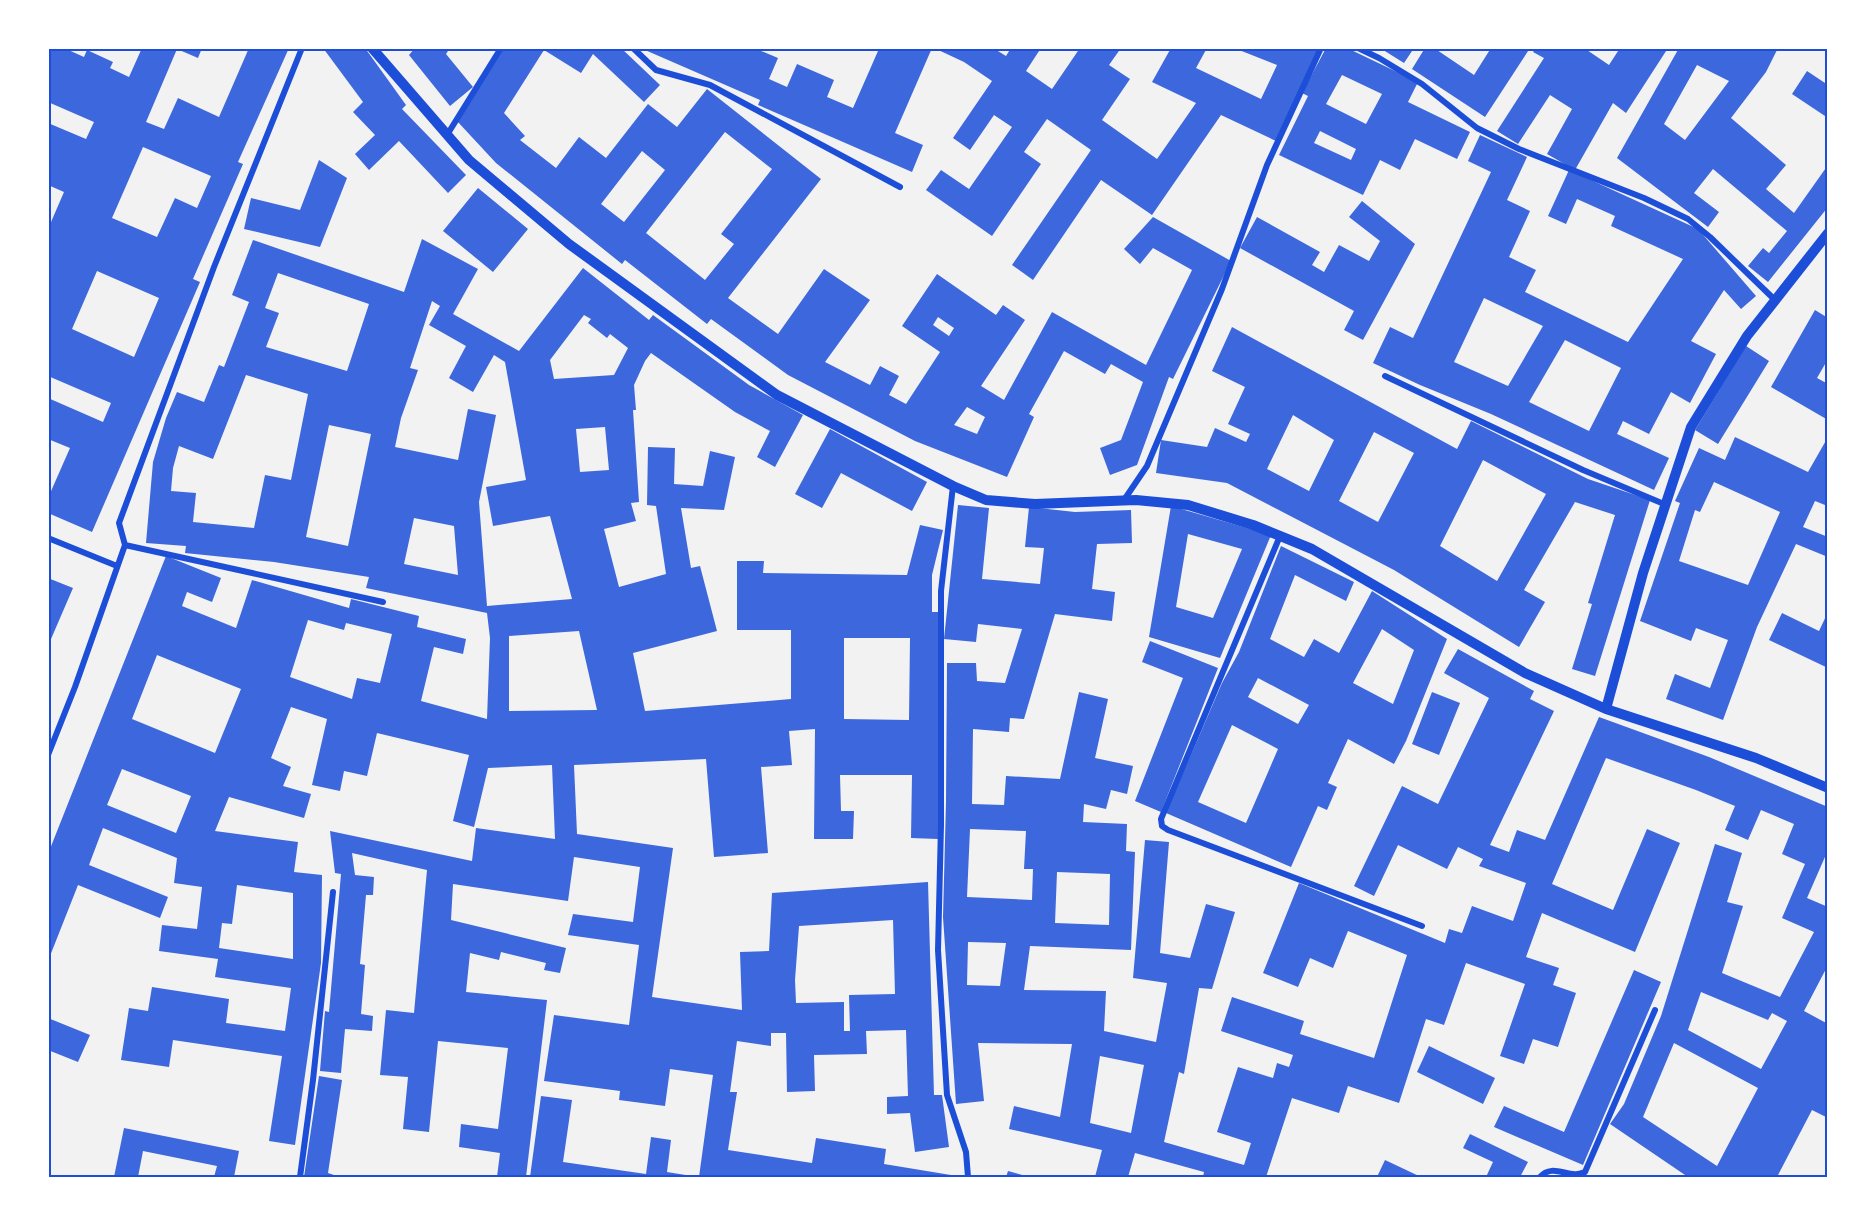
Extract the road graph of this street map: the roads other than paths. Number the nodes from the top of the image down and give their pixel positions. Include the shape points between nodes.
1 (302, 48) edge
2 (372, 48) edge
3 (501, 48) edge
4 (633, 48) edge
5 (1322, 48) edge
6 (1358, 48) edge
7 (447, 135) junction
8 (900, 187) dead end
9 (1828, 233) edge
10 (1775, 300) junction
11 (1385, 376) dead end
12 (953, 486) junction
13 (1124, 500) junction
14 (1664, 504) junction
15 (1280, 536) junction
16 (48, 538) edge
17 (124, 545) junction
18 (117, 566) junction
19 (383, 602) dead end
20 (1606, 709) junction
21 (48, 755) edge
22 (1828, 788) edge
23 (333, 892) dead end
24 (1422, 926) dead end
25 (1655, 1010) dead end
26 (300, 1177) edge
27 (968, 1177) edge
28 (1540, 1177) edge

1 - 17 street via 214,267 119,523
2 - 7 street
3 - 7 street
4 - 8 street via 656,70 710,85
5 - 13 street via 1267,165 1222,289 1147,466
6 - 10 street via 1422,84 1477,128 1688,219
7 - 12 street via 469,160 569,244 777,394
9 - 10 street
10 - 14 street via 1691,427
11 - 14 street
12 - 13 street via 986,501 1035,504
12 - 27 street via 941,591 938,950 947,1095 966,1152
13 - 15 street via 1188,505
14 - 20 street
15 - 20 street via 1312,549 1525,673
15 - 24 street via 1161,819 1162,826
16 - 18 street
17 - 18 street
17 - 19 street
18 - 21 street
20 - 22 street via 1756,758
23 - 26 street
25 - 28 street via 1585,1172 1579,1175 1552,1170

